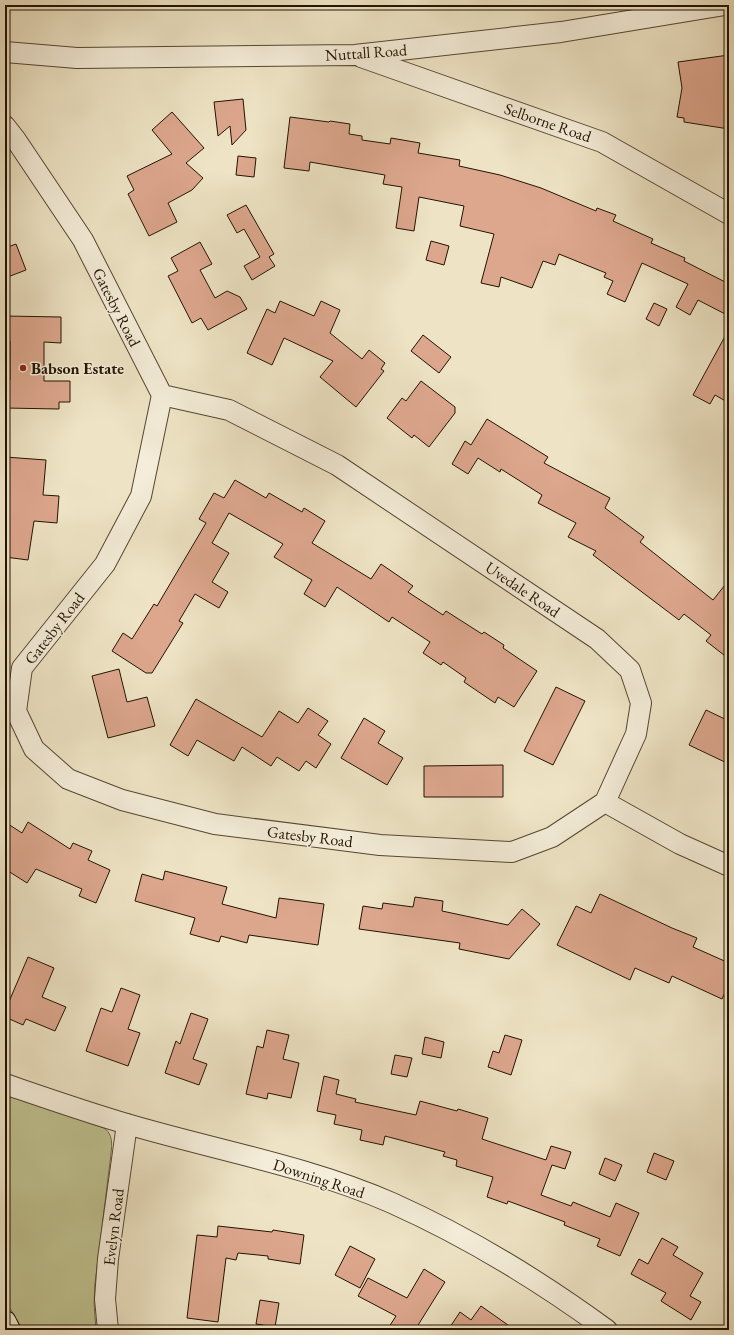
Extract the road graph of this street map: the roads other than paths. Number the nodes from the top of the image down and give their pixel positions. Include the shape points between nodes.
1 (725, 5) edge
2 (5, 52) edge
3 (356, 55) junction
4 (5, 126) edge
5 (729, 214) edge
6 (162, 396) junction
7 (606, 802) junction
8 (729, 866) edge
9 (5, 1084) edge
10 (127, 1124) junction
11 (5, 1322) edge
12 (9, 1330) edge
13 (108, 1330) edge
14 (607, 1330) edge

1 - 3 street, Nuttall Road via 561,32
2 - 3 street, Nuttall Road via 77,58
3 - 5 street, Selborne Road via 602,142
4 - 6 street, Gatesby Road via 83,240
6 - 7 street, Uvedale Road via 229,410 337,464 597,639 630,670 641,703 636,734
6 - 7 street, Gatesby Road via 141,496 104,564 22,668 16,711 34,749 68,778 122,800 216,824 380,845 512,852 552,837
7 - 8 street via 680,844
9 - 10 street, Downing Road
10 - 13 street, Evelyn Road via 108,1259
10 - 14 street, Downing Road via 336,1181 392,1203 509,1264
11 - 12 street

